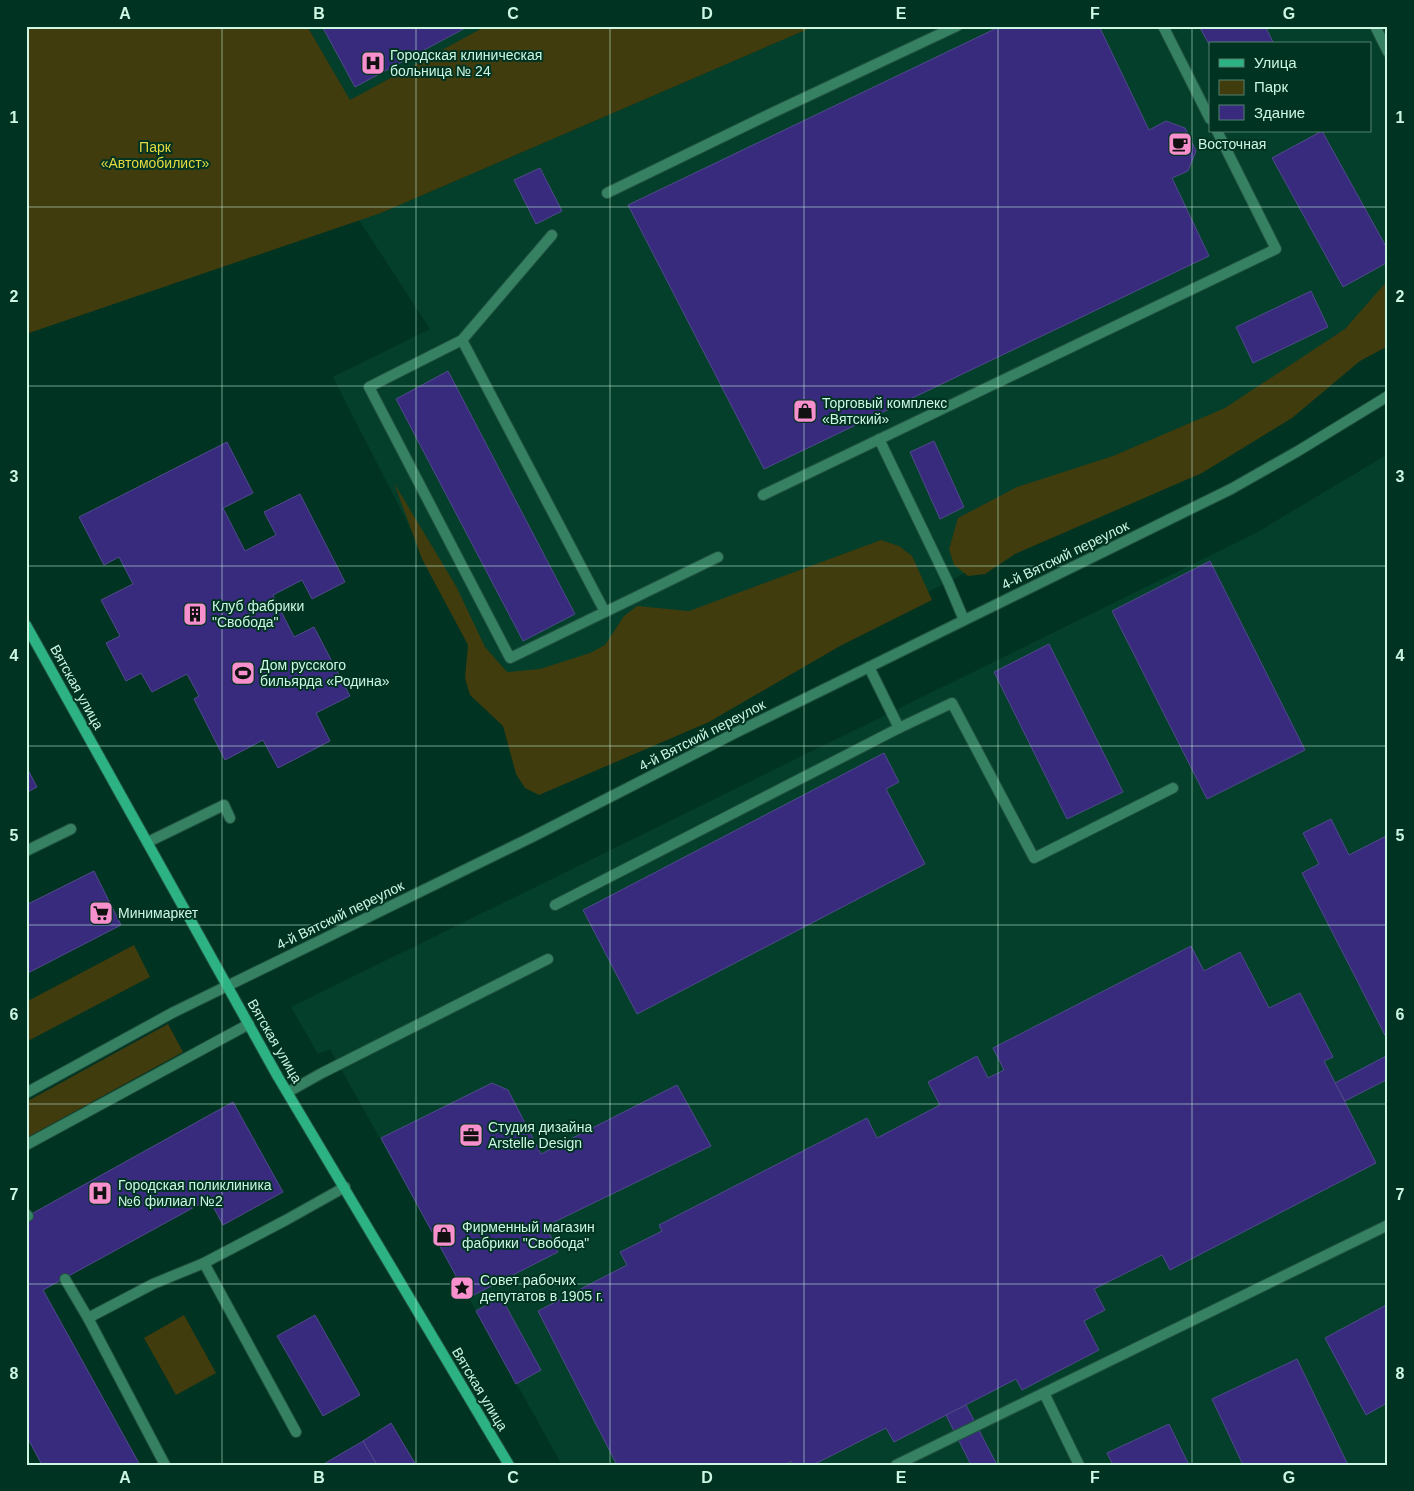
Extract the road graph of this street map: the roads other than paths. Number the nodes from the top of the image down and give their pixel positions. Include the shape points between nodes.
1 (957, 26) edge
2 (1163, 26) edge
3 (1375, 26) edge
4 (1388, 52) edge
5 (1209, 117) edge
6 (1217, 132) edge
7 (607, 193) dead end
8 (552, 235) dead end
9 (462, 340) junction
10 (1388, 396) edge
11 (879, 439) junction
12 (763, 495) dead end
13 (718, 557) dead end
14 (604, 612) junction
15 (964, 620) junction
16 (26, 625) edge
17 (869, 667) junction
18 (899, 728) junction
19 (1173, 788) dead end
20 (230, 818) dead end
21 (71, 829) dead end
22 (148, 842) junction
23 (26, 851) edge
24 (555, 905) dead end
25 (548, 959) dead end
26 (228, 986) junction
27 (249, 1024) junction
28 (288, 1092) junction
29 (26, 1093) edge
30 (26, 1145) edge
31 (345, 1187) junction
32 (1388, 1225) edge
33 (204, 1262) junction
34 (65, 1279) dead end
35 (88, 1318) junction
36 (1044, 1393) junction
37 (296, 1432) dead end
38 (166, 1465) edge
39 (509, 1465) edge
40 (896, 1465) edge
41 (1079, 1465) edge

1 - 7 street
2 - 5 street
3 - 4 street
6 - 11 street via 1276,249
8 - 9 street
9 - 14 street
9 - 14 street via 369,387 510,658
10 - 15 street, 4-й Вятский переулок via 1231,489
11 - 12 street
11 - 15 street
13 - 14 street
15 - 17 street, 4-й Вятский переулок
16 - 22 street, Вятская улица
17 - 18 street
17 - 26 street, 4-й Вятский переулок
18 - 19 street via 952,703 1034,858
18 - 24 street
20 - 22 street via 224,804
21 - 23 street
22 - 26 street, Вятская улица
25 - 28 street
26 - 27 street, Вятская улица
26 - 29 street, 4-й Вятский переулок
27 - 28 street, Вятская улица
27 - 30 street
28 - 31 street, Вятская улица
31 - 33 street
31 - 39 street, Вятская улица
32 - 36 street
33 - 35 street
33 - 37 street
34 - 35 street
35 - 38 street
36 - 40 street
36 - 41 street

